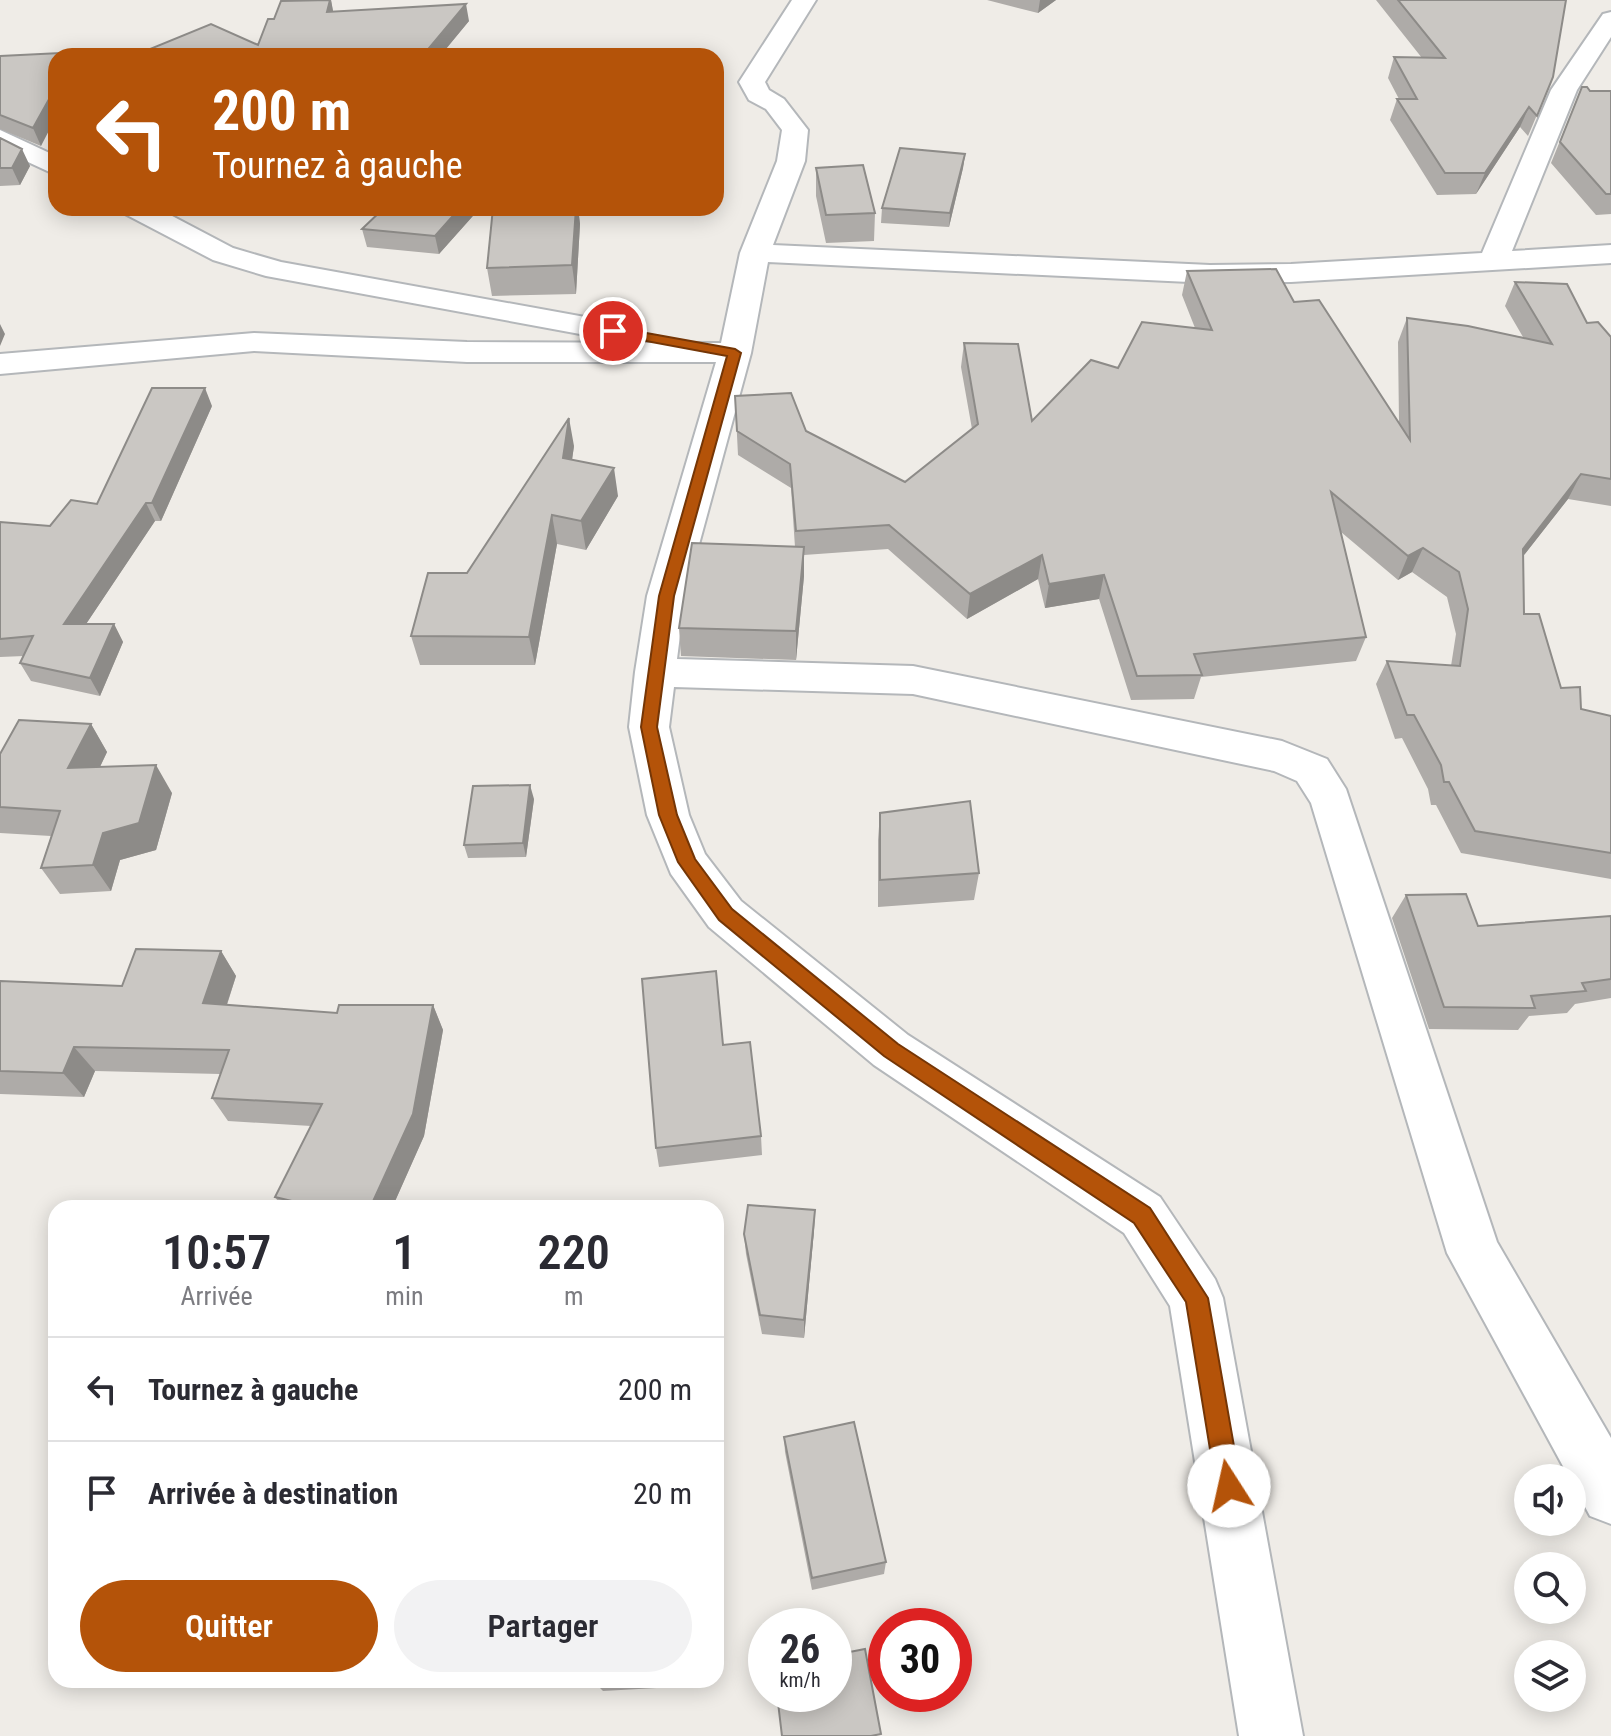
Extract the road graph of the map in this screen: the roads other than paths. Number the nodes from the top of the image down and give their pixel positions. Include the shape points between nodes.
1 (804, 0) edge
2 (1611, 19) edge
3 (0, 138) edge
4 (48, 163) edge
5 (150, 216) edge
6 (755, 253) junction
7 (1611, 254) edge
8 (1493, 261) junction
9 (735, 353) junction
10 (0, 364) edge
11 (655, 672) junction
12 (1611, 1495) edge
13 (1271, 1736) edge

1 - 6 street via 752,82 758,95 775,104 795,130 791,161
2 - 8 street via 1564,90
3 - 4 street
5 - 9 street via 223,254 277,270
6 - 8 street via 1210,274
6 - 9 street
7 - 8 street
9 - 10 street via 467,352 254,342
9 - 11 street via 666,596
11 - 12 street via 913,680 1282,757 1312,770 1331,801 1474,1253
11 - 13 street via 649,727 668,815 687,862 725,914 891,1050 1142,1215 1196,1298

